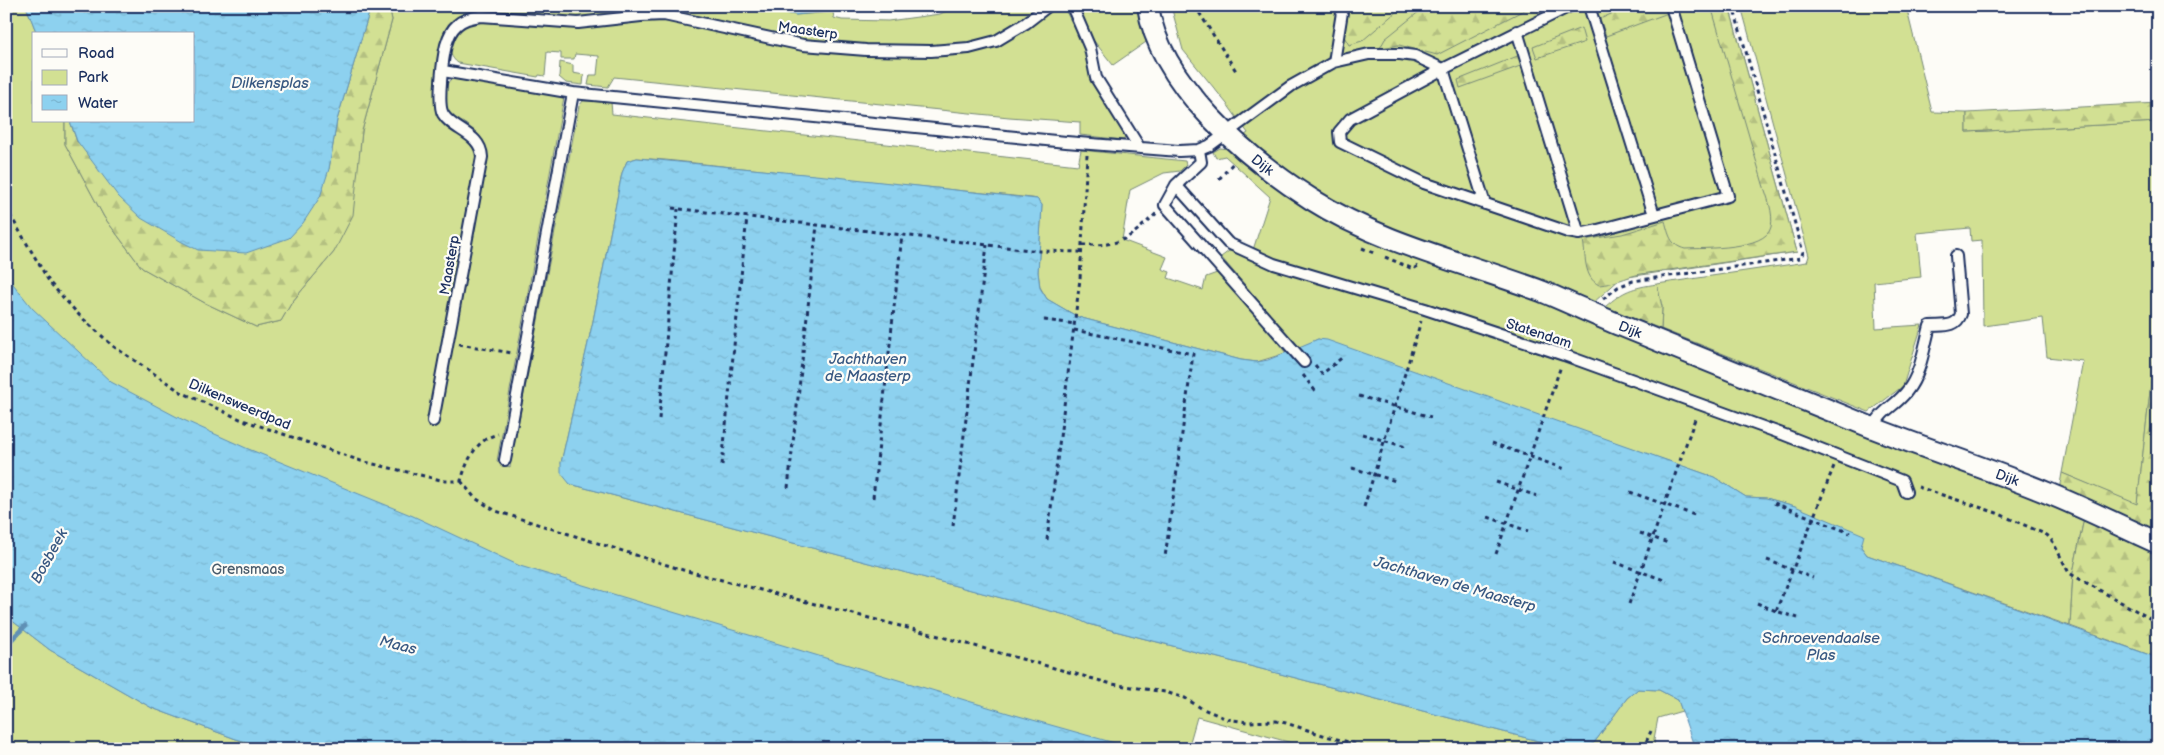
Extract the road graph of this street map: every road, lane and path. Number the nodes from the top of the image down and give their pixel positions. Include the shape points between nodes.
1 (1048, 6) edge
2 (1072, 6) edge
3 (1148, 6) edge
4 (1195, 6) edge
5 (1343, 6) edge
6 (1570, 6) edge
7 (1589, 6) edge
8 (1671, 6) edge
9 (1517, 31) junction
10 (1334, 62) junction
11 (1443, 69) junction
12 (443, 71) junction
13 (1236, 71) dead end
14 (573, 93) junction
15 (1226, 134) junction
16 (1087, 144) junction
17 (1139, 147) junction
18 (1199, 150) junction
19 (1246, 150) junction
20 (1219, 179) dead end
21 (1176, 185) junction
22 (1485, 204) junction
23 (1165, 205) junction
24 (6, 208) edge
25 (672, 208) dead end
26 (678, 209) junction
27 (1654, 215) junction
28 (747, 217) junction
29 (817, 225) junction
30 (902, 234) junction
31 (1580, 234) junction
32 (987, 244) junction
33 (1082, 245) junction
34 (1081, 252) junction
35 (1956, 256) dead end
36 (1425, 309) junction
37 (1044, 320) dead end
38 (1075, 324) junction
39 (1074, 330) junction
40 (448, 342) junction
41 (1564, 355) junction
42 (524, 356) junction
43 (1344, 356) dead end
44 (1304, 362) dead end
45 (1322, 374) dead end
46 (1359, 396) dead end
47 (1701, 404) junction
48 (1395, 406) junction
49 (1432, 417) dead end
50 (659, 419) dead end
51 (433, 421) dead end
52 (1872, 428) junction
53 (510, 430) junction
54 (1362, 434) dead end
55 (1384, 441) junction
56 (1492, 443) dead end
57 (1406, 447) dead end
58 (1838, 455) junction
59 (1529, 456) junction
60 (505, 460) dead end
61 (722, 465) dead end
62 (1352, 468) dead end
63 (1565, 468) dead end
64 (1374, 475) junction
65 (461, 481) junction
66 (1396, 481) dead end
67 (1902, 481) junction
68 (1496, 482) dead end
69 (788, 488) dead end
70 (1518, 490) junction
71 (1630, 492) dead end
72 (1906, 492) dead end
73 (1537, 496) dead end
74 (873, 498) dead end
75 (1774, 503) dead end
76 (1665, 504) junction
77 (1364, 507) dead end
78 (1697, 516) dead end
79 (1488, 517) dead end
80 (1812, 519) junction
81 (1506, 523) junction
82 (954, 526) dead end
83 (1528, 531) dead end
84 (1640, 533) dead end
85 (1850, 533) dead end
86 (1653, 538) junction
87 (1048, 540) dead end
88 (1668, 543) dead end
89 (2158, 543) edge
90 (1496, 554) dead end
91 (1165, 557) dead end
92 (1766, 560) dead end
93 (1614, 562) dead end
94 (1792, 570) junction
95 (1640, 572) junction
96 (1813, 578) dead end
97 (1667, 581) dead end
98 (1758, 603) dead end
99 (1629, 604) dead end
100 (1776, 612) junction
101 (1798, 618) dead end
102 (2158, 623) edge
103 (1651, 731) dead end
104 (1374, 749) edge
105 (1643, 749) edge

1 - 12 lane, Maasterp via 996,41 969,48 931,51 803,45 664,15 578,23 481,16 464,21 452,30 445,47
2 - 17 lane via 1090,48 1096,78
3 - 15 street, Dijk via 1157,40 1168,61
4 - 13 path
5 - 10 lane
6 - 9 lane
7 - 27 lane
8 - 27 lane via 1728,196
9 - 11 lane
9 - 31 lane
10 - 11 lane via 1369,54 1400,54 1415,56
10 - 15 lane via 1291,86
11 - 22 lane
11 - 22 lane via 1350,119 1339,132 1340,142 1424,183
12 - 14 lane
12 - 40 lane, Maasterp via 440,105 443,115 476,140 482,151
14 - 16 lane
14 - 42 lane
15 - 18 lane
15 - 19 street, Dijk
16 - 17 lane
16 - 33 path
17 - 18 lane
18 - 21 lane via 1201,162
19 - 20 path
19 - 52 street, Dijk via 1336,214 1394,241 1540,291
21 - 23 lane
21 - 36 lane, Statendam via 1228,243 1274,264
22 - 31 lane
23 - 33 path via 1130,238 1105,246
23 - 44 lane
24 - 65 path, Dilkensweerdpad via 50,283 80,316 113,346 181,392 301,442 422,476
25 - 26 path
26 - 28 path
26 - 50 path
27 - 31 lane
28 - 29 path
28 - 61 path
29 - 30 path
29 - 69 path
30 - 32 path
30 - 74 path
32 - 34 path
32 - 82 path
33 - 34 path
34 - 38 path
35 - 52 lane via 1961,314 1958,322 1930,326 1914,378 1906,392 1878,417
36 - 41 lane, Statendam
36 - 48 path
37 - 38 path
38 - 39 path
39 - 87 path
39 - 91 path via 1193,354
40 - 42 path
40 - 51 lane, Maasterp
41 - 47 lane, Statendam
41 - 59 path
42 - 53 lane
43 - 45 path
46 - 48 path
47 - 58 lane, Statendam
47 - 76 path
48 - 49 path
48 - 55 path
52 - 89 street, Dijk via 2047,492
53 - 60 lane
53 - 65 path via 493,435 469,455
54 - 55 path
55 - 57 path
55 - 64 path
56 - 59 path
58 - 67 lane, Statendam
58 - 80 path
59 - 63 path
59 - 70 path
62 - 64 path
64 - 66 path
64 - 77 path
65 - 104 path via 475,498 496,511 683,570 1112,684 1166,692 1227,719 1286,723
67 - 72 lane
67 - 102 path via 1997,513 2047,535 2054,542 2069,573
68 - 70 path
70 - 73 path
70 - 81 path
71 - 76 path
75 - 80 path
76 - 78 path
76 - 86 path
79 - 81 path
80 - 85 path
80 - 94 path
81 - 83 path
81 - 90 path
84 - 86 path
86 - 88 path
86 - 95 path
92 - 94 path
93 - 95 path
94 - 96 path
94 - 100 path
95 - 97 path
95 - 99 path
98 - 100 path
100 - 101 path
103 - 105 path

